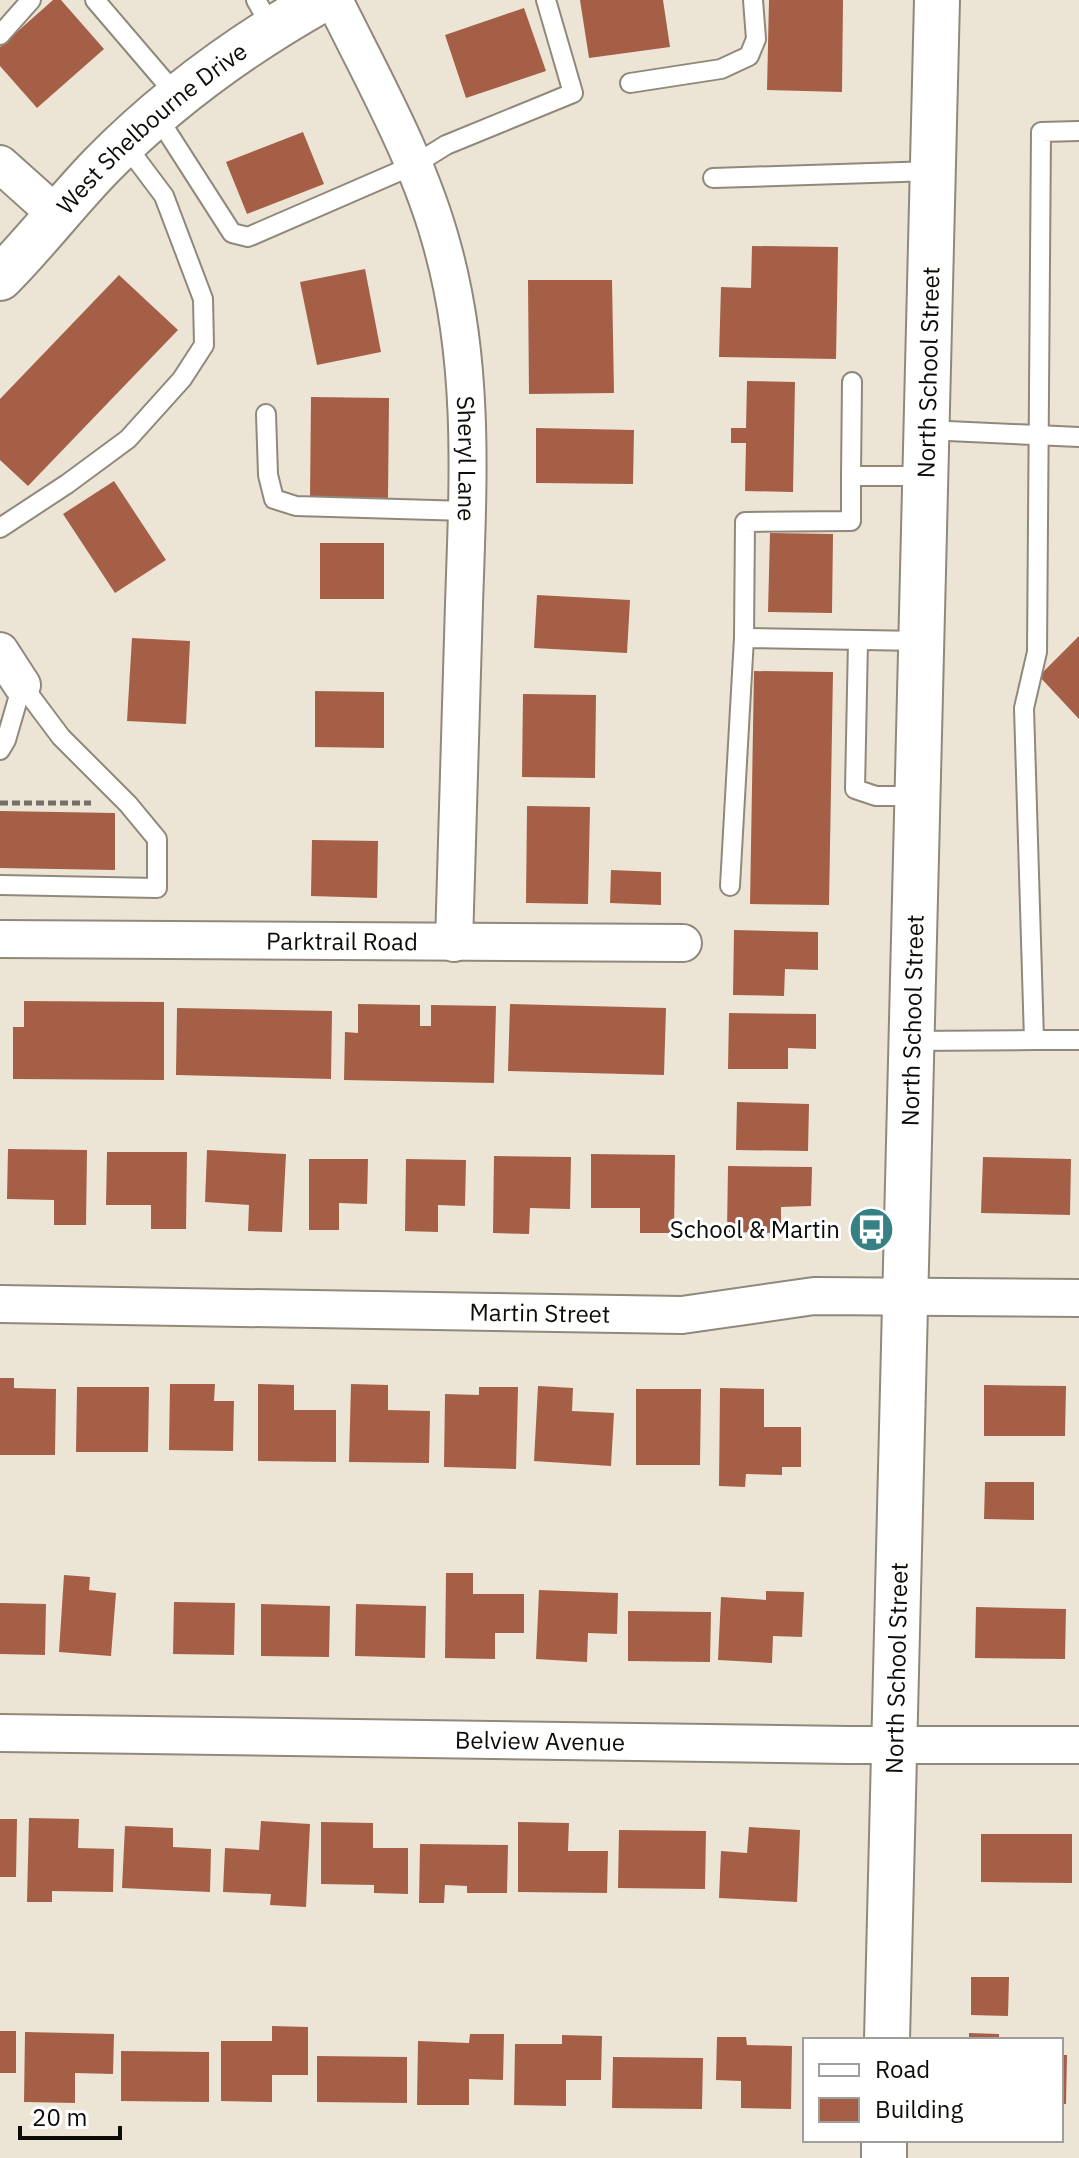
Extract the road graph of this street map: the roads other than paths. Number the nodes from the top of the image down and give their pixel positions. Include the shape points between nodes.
1 (31, 0) edge
2 (95, 0) edge
3 (321, 0) edge
4 (334, 0) edge
5 (546, 0) edge
6 (753, 0) edge
7 (937, 0) edge
8 (264, 14) edge
9 (0, 34) edge
10 (630, 83) dead end
11 (168, 106) junction
12 (1079, 131) edge
13 (125, 144) junction
14 (0, 164) edge
15 (414, 165) junction
16 (933, 171) junction
17 (713, 178) dead end
18 (57, 215) junction
19 (0, 278) edge
20 (852, 382) dead end
21 (266, 414) dead end
22 (926, 430) junction
23 (1039, 436) junction
24 (1079, 437) edge
25 (851, 476) junction
26 (925, 476) junction
27 (467, 511) junction
28 (0, 528) edge
29 (744, 638) junction
30 (858, 641) junction
31 (921, 641) junction
32 (0, 651) edge
33 (22, 685) junction
34 (0, 750) edge
35 (917, 796) junction
36 (0, 885) edge
37 (730, 886) dead end
38 (0, 939) edge
39 (454, 943) junction
40 (683, 943) dead end
41 (1034, 1040) junction
42 (1079, 1040) edge
43 (910, 1041) junction
44 (904, 1298) junction
45 (1079, 1298) edge
46 (0, 1304) edge
47 (0, 1733) edge
48 (894, 1745) junction
49 (1079, 1745) edge
50 (887, 2038) edge

1 - 9 lane
2 - 11 lane
3 - 8 street, West Shelbourne Drive
4 - 15 street, Sheryl Lane
5 - 15 lane via 573,93 446,145
6 - 10 lane via 756,39 749,56 721,69
7 - 16 street, North School Street
8 - 11 street, West Shelbourne Drive
11 - 13 street, West Shelbourne Drive
11 - 15 lane via 232,233 248,237
12 - 23 lane via 1041,132
13 - 18 street, West Shelbourne Drive
13 - 28 lane via 164,196 203,299 204,345 182,379 128,439
14 - 18 street
15 - 27 street, Sheryl Lane via 443,248 463,343
16 - 17 lane
16 - 22 street, North School Street
18 - 19 street, West Shelbourne Drive
20 - 25 lane
21 - 27 lane via 274,499 296,506
22 - 23 lane
22 - 26 street, North School Street
23 - 24 lane
23 - 41 lane via 1037,652 1024,708
25 - 26 lane
25 - 29 lane via 851,521 745,522
26 - 31 street, North School Street
27 - 39 street, Sheryl Lane
29 - 30 lane
29 - 37 lane
30 - 31 lane
30 - 35 lane via 855,789 876,796
31 - 35 street, North School Street
32 - 33 street
33 - 34 lane
33 - 36 lane via 61,737 157,839 157,888
35 - 43 street, North School Street
38 - 39 street, Parktrail Road
39 - 40 street, Parktrail Road
41 - 42 lane
41 - 43 lane
43 - 44 street, North School Street
44 - 45 street, Martin Street
44 - 46 street, Martin Street via 814,1296 682,1315
44 - 48 street, North School Street
47 - 48 street, Belview Avenue
48 - 49 street, Belview Avenue
48 - 50 street, North School Street

